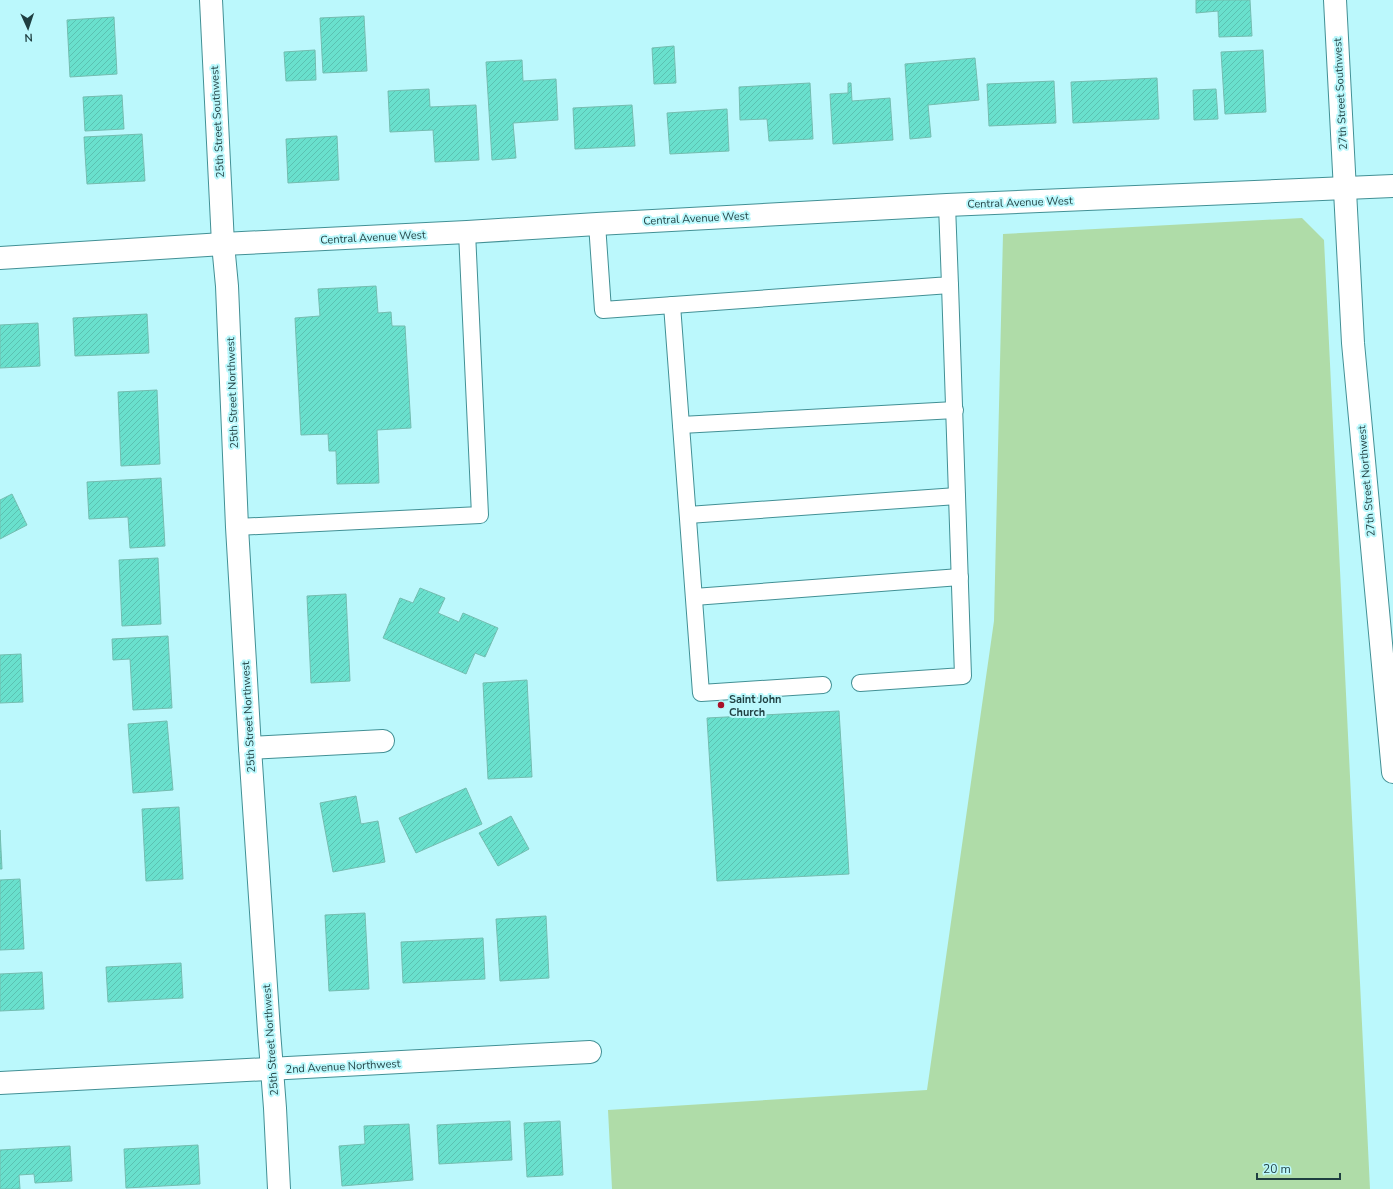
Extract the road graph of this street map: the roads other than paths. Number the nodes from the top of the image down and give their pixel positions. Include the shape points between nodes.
1 (211, 0) edge
2 (1335, 0) edge
3 (1393, 186) edge
4 (1345, 188) junction
5 (947, 205) junction
6 (597, 224) junction
7 (468, 232) junction
8 (223, 244) junction
9 (0, 258) edge
10 (950, 285) junction
11 (672, 305) junction
12 (954, 410) junction
13 (681, 425) junction
14 (957, 496) junction
15 (688, 515) junction
16 (237, 527) junction
17 (960, 578) junction
18 (694, 597) junction
19 (860, 683) dead end
20 (823, 685) dead end
21 (383, 741) dead end
22 (250, 748) junction
23 (1393, 772) edge
24 (590, 1052) dead end
25 (272, 1070) junction
26 (0, 1083) edge
27 (279, 1189) edge

1 - 8 street, 25th Street Southwest
2 - 4 street, 27th Street Southwest
3 - 4 street, Central Avenue West
4 - 5 street, Central Avenue West
4 - 23 street, 27th Street Northwest via 1353,343
5 - 6 street, Central Avenue West
5 - 10 lane
6 - 7 street, Central Avenue West
6 - 11 lane via 603,310
7 - 8 street, Central Avenue West
7 - 16 lane via 480,514
8 - 9 street, Central Avenue West
8 - 16 street, 25th Street Northwest via 228,294
10 - 11 lane
10 - 12 lane
11 - 13 lane
12 - 13 lane
12 - 14 lane
13 - 15 lane
14 - 15 lane
14 - 17 lane
15 - 18 lane
16 - 22 street, 25th Street Northwest
17 - 18 lane
17 - 19 lane via 963,676
18 - 20 lane via 701,692
21 - 22 street
22 - 25 street, 25th Street Northwest
24 - 25 street, 2nd Avenue Northwest
25 - 26 street, 2nd Avenue Northwest
25 - 27 street, 25th Street Northwest

